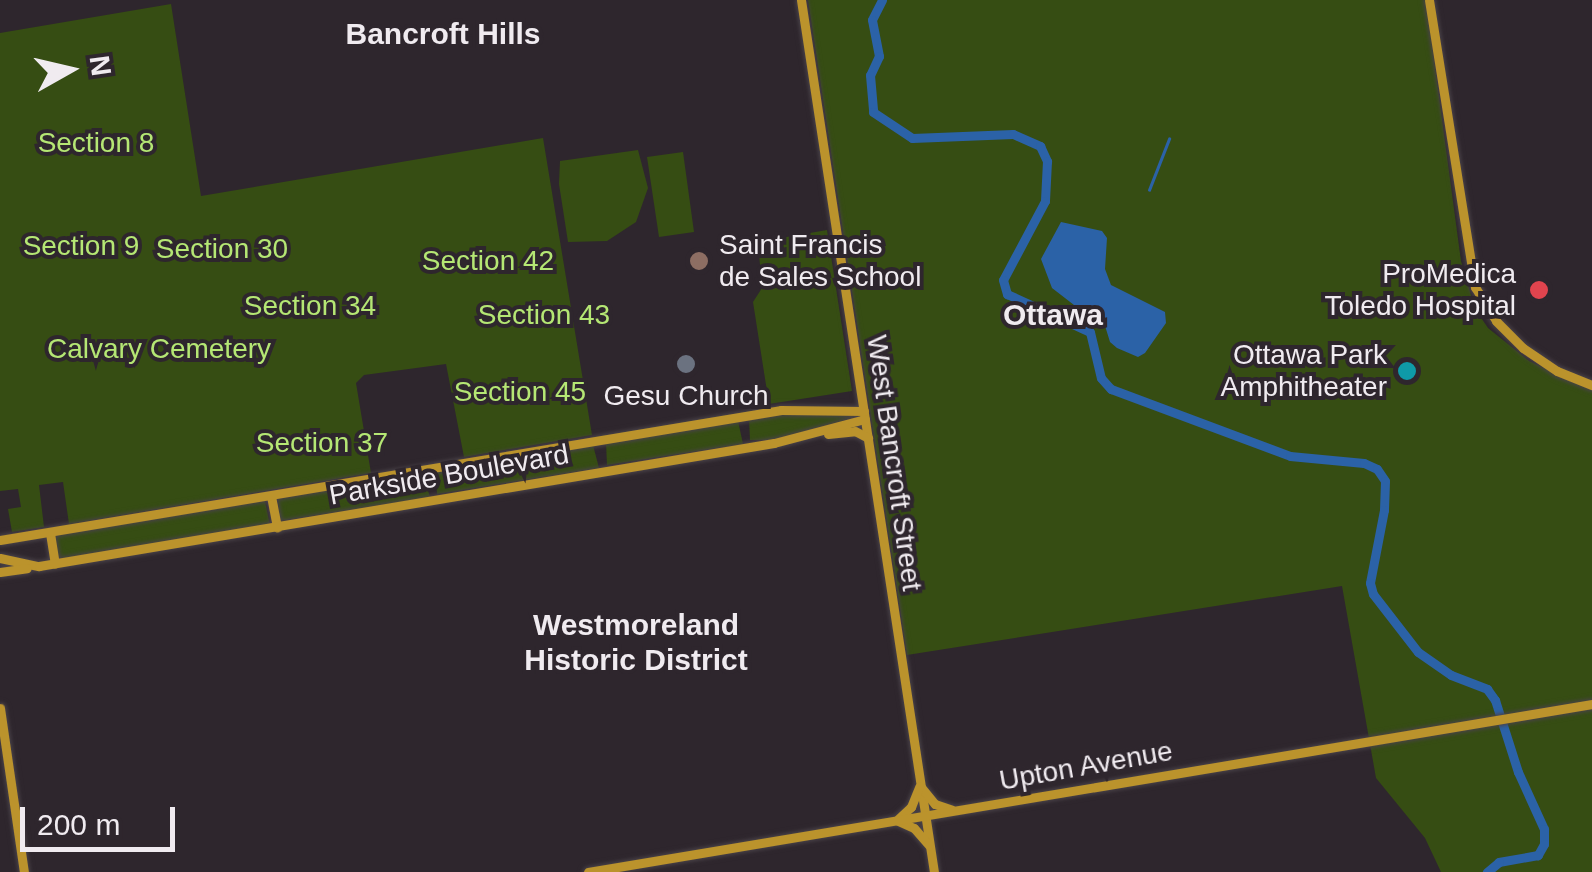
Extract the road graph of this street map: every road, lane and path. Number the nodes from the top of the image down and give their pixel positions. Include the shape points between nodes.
1 (802, 0) edge
2 (1429, 0) edge
3 (1592, 385) edge
4 (865, 415) junction
5 (810, 434) junction
6 (868, 438) junction
7 (271, 496) junction
8 (277, 528) junction
9 (50, 533) junction
10 (0, 540) edge
11 (0, 558) edge
12 (56, 564) junction
13 (39, 566) junction
14 (0, 572) edge
15 (1592, 704) edge
16 (0, 708) edge
17 (920, 785) junction
18 (954, 811) junction
19 (924, 816) junction
20 (895, 820) junction
21 (929, 845) junction
22 (24, 872) edge
23 (588, 872) edge
24 (934, 872) edge

1 - 4 street, West Bancroft Street
2 - 3 street via 1475,287 1496,321 1546,365
4 - 5 street, Parkside Boulevard
4 - 6 street, West Bancroft Street
4 - 7 street, Parkside Boulevard via 780,410
5 - 6 street via 854,430
5 - 8 street, Parkside Boulevard
6 - 17 street, West Bancroft Street
7 - 8 street
7 - 9 street, Parkside Boulevard
8 - 12 street, Parkside Boulevard
9 - 10 street, Parkside Boulevard
9 - 12 street
11 - 13 street, Parkside Boulevard
12 - 13 street, Parkside Boulevard
13 - 14 street, Parkside Boulevard
15 - 18 street, Upton Avenue
16 - 22 street
17 - 18 street via 935,804
17 - 19 street, West Bancroft Street
17 - 20 street
18 - 19 street, Upton Avenue
19 - 20 street, Upton Avenue
19 - 21 street, West Bancroft Street
20 - 21 street
20 - 23 street, Upton Avenue
21 - 24 street, West Bancroft Street

